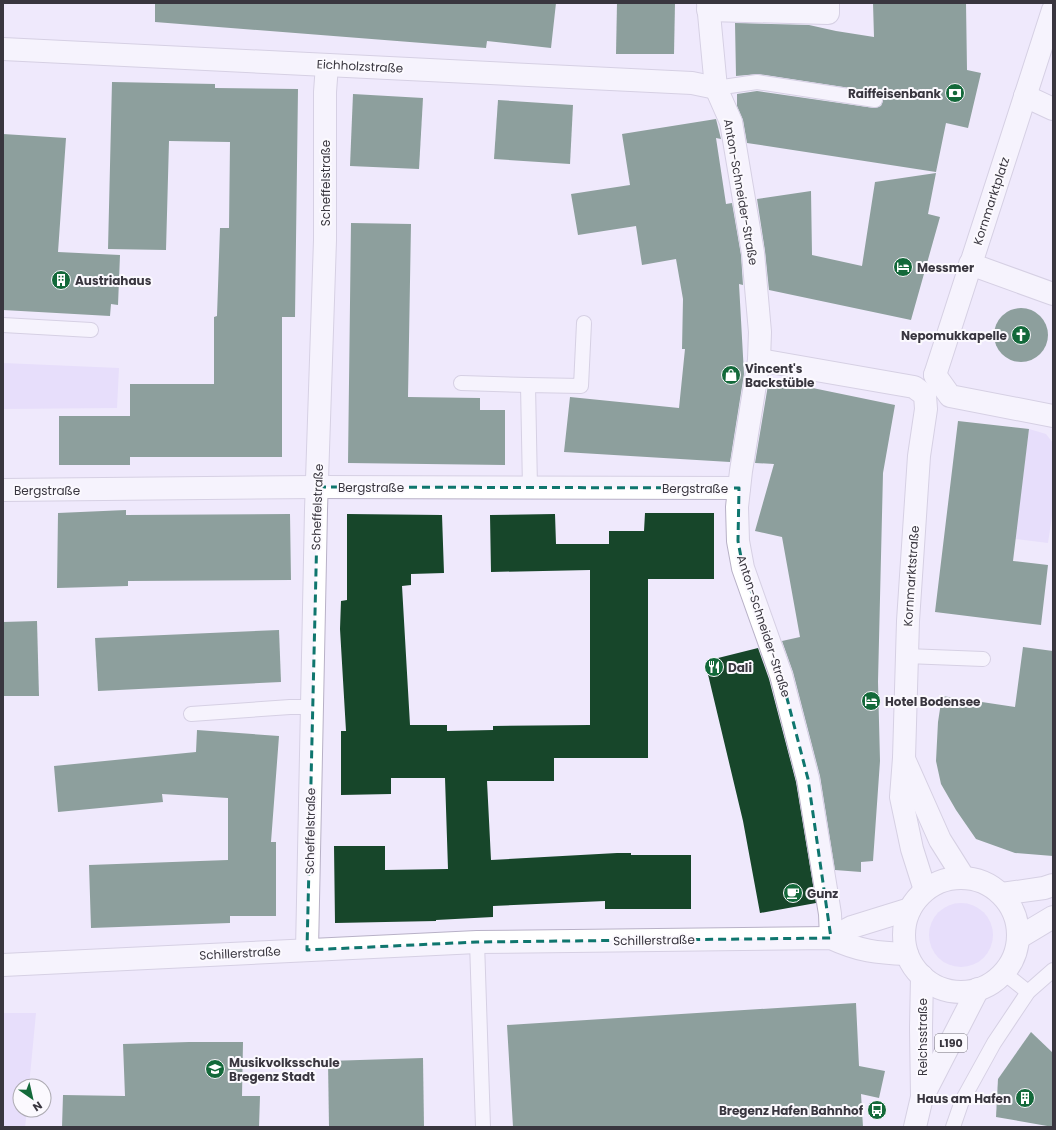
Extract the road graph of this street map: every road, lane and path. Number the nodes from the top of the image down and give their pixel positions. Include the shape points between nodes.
1 (828, 3) edge
2 (708, 7) edge
3 (1053, 10) edge
4 (3, 49) edge
5 (327, 65) junction
6 (716, 88) junction
7 (1025, 96) junction
8 (875, 100) dead end
9 (1053, 109) edge
10 (970, 264) junction
11 (1053, 294) edge
12 (584, 323) dead end
13 (3, 325) edge
14 (91, 330) dead end
15 (759, 360) junction
16 (461, 383) dead end
17 (528, 385) junction
18 (1053, 416) edge
19 (318, 486) junction
20 (530, 488) junction
21 (739, 488) junction
22 (3, 490) edge
23 (906, 656) junction
24 (983, 659) dead end
25 (312, 707) junction
26 (190, 714) dead end
27 (904, 758) junction
28 (964, 878) junction
29 (1053, 885) edge
30 (925, 890) junction
31 (1002, 894) junction
32 (910, 910) junction
33 (1053, 916) edge
34 (831, 938) junction
35 (1018, 938) junction
36 (477, 942) junction
37 (307, 950) junction
38 (907, 954) junction
39 (3, 965) edge
40 (1053, 970) edge
41 (1004, 973) junction
42 (922, 976) junction
43 (978, 989) junction
44 (1028, 992) junction
45 (922, 1097) junction
46 (483, 1127) edge
47 (915, 1127) edge
48 (953, 1127) edge

1 - 2 street via 828,13
2 - 6 street, Anton-Schneider-Straße
3 - 7 street, Kornmarktplatz
4 - 5 street, Eichholzstraße
5 - 6 street, Eichholzstraße via 692,83
5 - 19 street, Scheffelstraße
6 - 8 lane via 757,82
6 - 15 street, Anton-Schneider-Straße via 731,122 751,245 760,332
7 - 9 street
7 - 10 street, Kornmarktplatz
10 - 11 street
10 - 18 street, Kornmarktplatz via 934,375 950,396
12 - 17 lane via 582,386
13 - 14 lane
15 - 21 street, Anton-Schneider-Straße
15 - 23 street, Kornmarktstraße via 914,387 925,395 926,410 919,456
16 - 17 lane
17 - 20 lane
19 - 20 street, Bergstraße
19 - 22 street, Bergstraße
19 - 25 street, Scheffelstraße
20 - 21 street, Bergstraße
21 - 34 street, Anton-Schneider-Straße via 738,542 743,568 781,675 808,780 830,914
23 - 24 lane
23 - 27 street, Kornmarktstraße
25 - 26 lane
25 - 37 street, Scheffelstraße
27 - 28 street, Kornmarktstraße via 940,840
27 - 30 street, Kornmarktstraße via 901,797 912,850
28 - 30 street, Reichsstraße via 950,879
28 - 31 street, Reichsstraße via 978,880
29 - 31 street
30 - 32 street, Reichsstraße
31 - 35 street, Reichsstraße via 1017,922
32 - 34 street, Schillerstraße via 852,927
32 - 38 street, Reichsstraße via 905,931
33 - 35 street
34 - 36 street, Schillerstraße
34 - 38 street, Schillerstraße via 853,948
35 - 41 street, Reichsstraße via 1016,950
36 - 37 street, Schillerstraße
36 - 46 lane
37 - 39 street, Schillerstraße
38 - 42 street, Reichsstraße
40 - 44 lane
41 - 43 street, Reichsstraße via 992,983
41 - 44 lane
42 - 43 street, Reichsstraße via 948,991
42 - 45 street, Reichsstraße / L190
43 - 45 street, Reichsstraße / L190
44 - 48 lane via 976,1075 962,1101
45 - 47 street, Reichsstraße / L190

